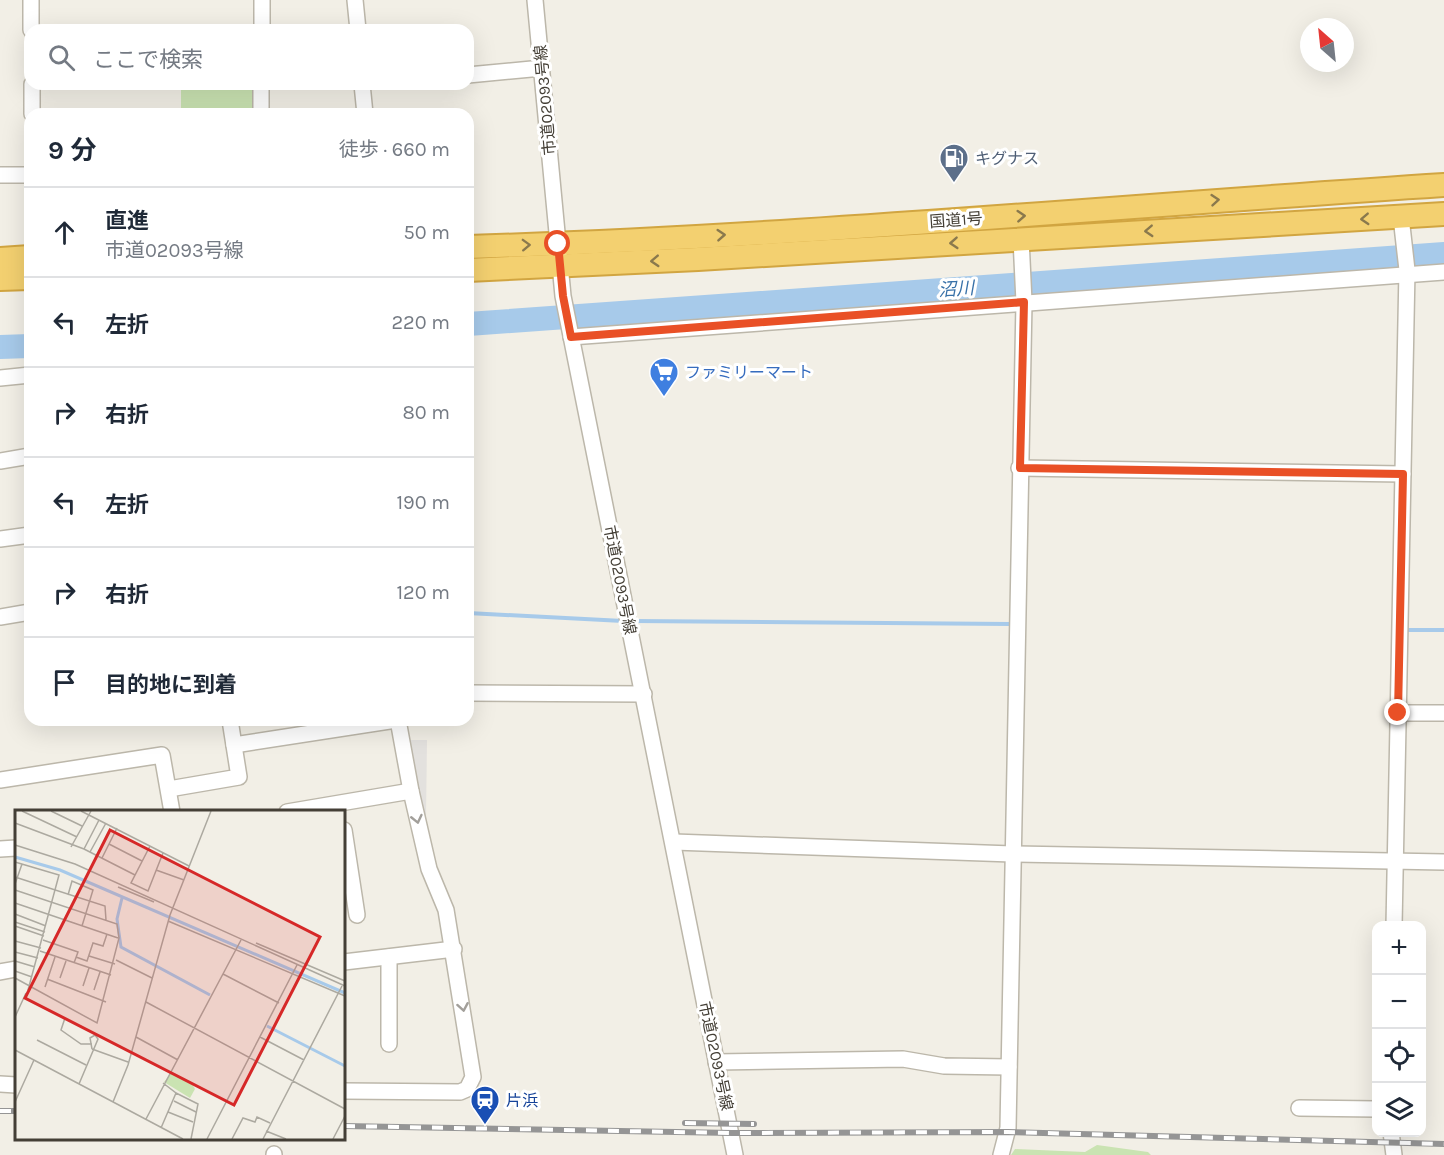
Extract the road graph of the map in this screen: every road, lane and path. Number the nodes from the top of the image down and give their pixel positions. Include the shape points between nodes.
1 (31, 0) edge
2 (262, 0) edge
3 (355, 0) edge
4 (535, 0) edge
5 (32, 24) edge
6 (262, 24) edge
7 (357, 24) edge
8 (542, 68) junction
9 (474, 74) edge
10 (32, 90) edge
11 (261, 90) edge
12 (363, 90) edge
13 (32, 108) edge
14 (261, 108) edge
15 (365, 108) edge
16 (0, 175) edge
17 (24, 175) edge
18 (1444, 185) edge
19 (1444, 214) edge
20 (1402, 226) junction
21 (1021, 238) junction
22 (474, 248) edge
23 (560, 255) junction
24 (24, 257) edge
25 (0, 258) edge
26 (474, 269) edge
27 (1407, 272) junction
28 (1444, 272) edge
29 (24, 278) edge
30 (0, 279) edge
31 (1024, 300) junction
32 (571, 335) junction
33 (24, 376) edge
34 (0, 378) edge
35 (24, 457) edge
36 (0, 461) edge
37 (1020, 468) junction
38 (1403, 474) junction
39 (24, 536) edge
40 (0, 539) edge
41 (24, 613) edge
42 (0, 617) edge
43 (474, 693) edge
44 (644, 694) junction
45 (1398, 713) junction
46 (1444, 713) edge
47 (231, 726) edge
48 (358, 726) edge
49 (398, 726) edge
50 (234, 745) junction
51 (0, 780) edge
52 (169, 789) junction
53 (411, 791) junction
54 (340, 807) edge
55 (172, 810) edge
56 (308, 810) edge
57 (345, 837) edge
58 (674, 842) junction
59 (15, 848) edge
60 (0, 849) edge
61 (1012, 854) junction
62 (1395, 861) junction
63 (1444, 862) edge
64 (357, 915) dead end
65 (1394, 921) edge
66 (454, 949) junction
67 (389, 957) junction
68 (345, 962) edge
69 (15, 969) edge
70 (0, 972) edge
71 (389, 1044) dead end
72 (716, 1062) junction
73 (1009, 1066) junction
74 (0, 1084) edge
75 (15, 1086) edge
76 (345, 1091) edge
77 (1299, 1108) dead end
78 (1372, 1109) edge
79 (1392, 1137) edge
80 (735, 1155) edge
81 (1001, 1155) edge
82 (1394, 1155) edge

1 - 5 street
2 - 6 street
3 - 7 street
4 - 8 street, 市道02093号線
8 - 9 street
8 - 23 street, 市道02093号線
10 - 13 street
11 - 14 street
12 - 15 street
16 - 17 street
23 -> 18 highway, 国道1号
19 - 20 highway, 国道1号
20 -> 21 highway, 国道1号
20 - 27 street
21 -> 23 highway, 国道1号
21 - 31 street
22 -> 23 highway, 国道1号
23 - 26 highway, 国道1号
23 - 32 street, 市道02093号線
24 - 25 highway
27 - 28 street
27 - 31 street
27 - 38 street
29 - 30 highway
31 - 32 street
31 - 37 street
32 - 44 street, 市道02093号線
33 - 34 street
35 - 36 street
37 - 38 street
37 - 61 street
38 - 45 street
39 - 40 street
41 - 42 street
43 - 44 street
44 - 58 street, 市道02093号線
45 - 46 street
45 - 62 street
47 - 50 street
48 - 50 street
49 - 53 street
50 - 52 street via 238,777
51 - 52 street via 162,755
52 - 55 street
53 - 54 street
53 -> 66 street via 429,869 446,910
54 - 56 street
57 - 64 street
58 - 61 street
58 - 72 street, 市道02093号線
59 - 60 street
61 - 62 street
61 - 73 street
62 - 63 street
62 - 65 street
66 - 67 street
66 -> 76 street via 469,1042 471,1084 460,1092
67 - 68 street
67 - 71 street
69 - 70 street
72 - 73 street via 903,1059 944,1066
72 - 80 street, 市道02093号線
73 - 81 street via 1008,1132
74 - 75 street
77 - 78 street
79 - 82 street

